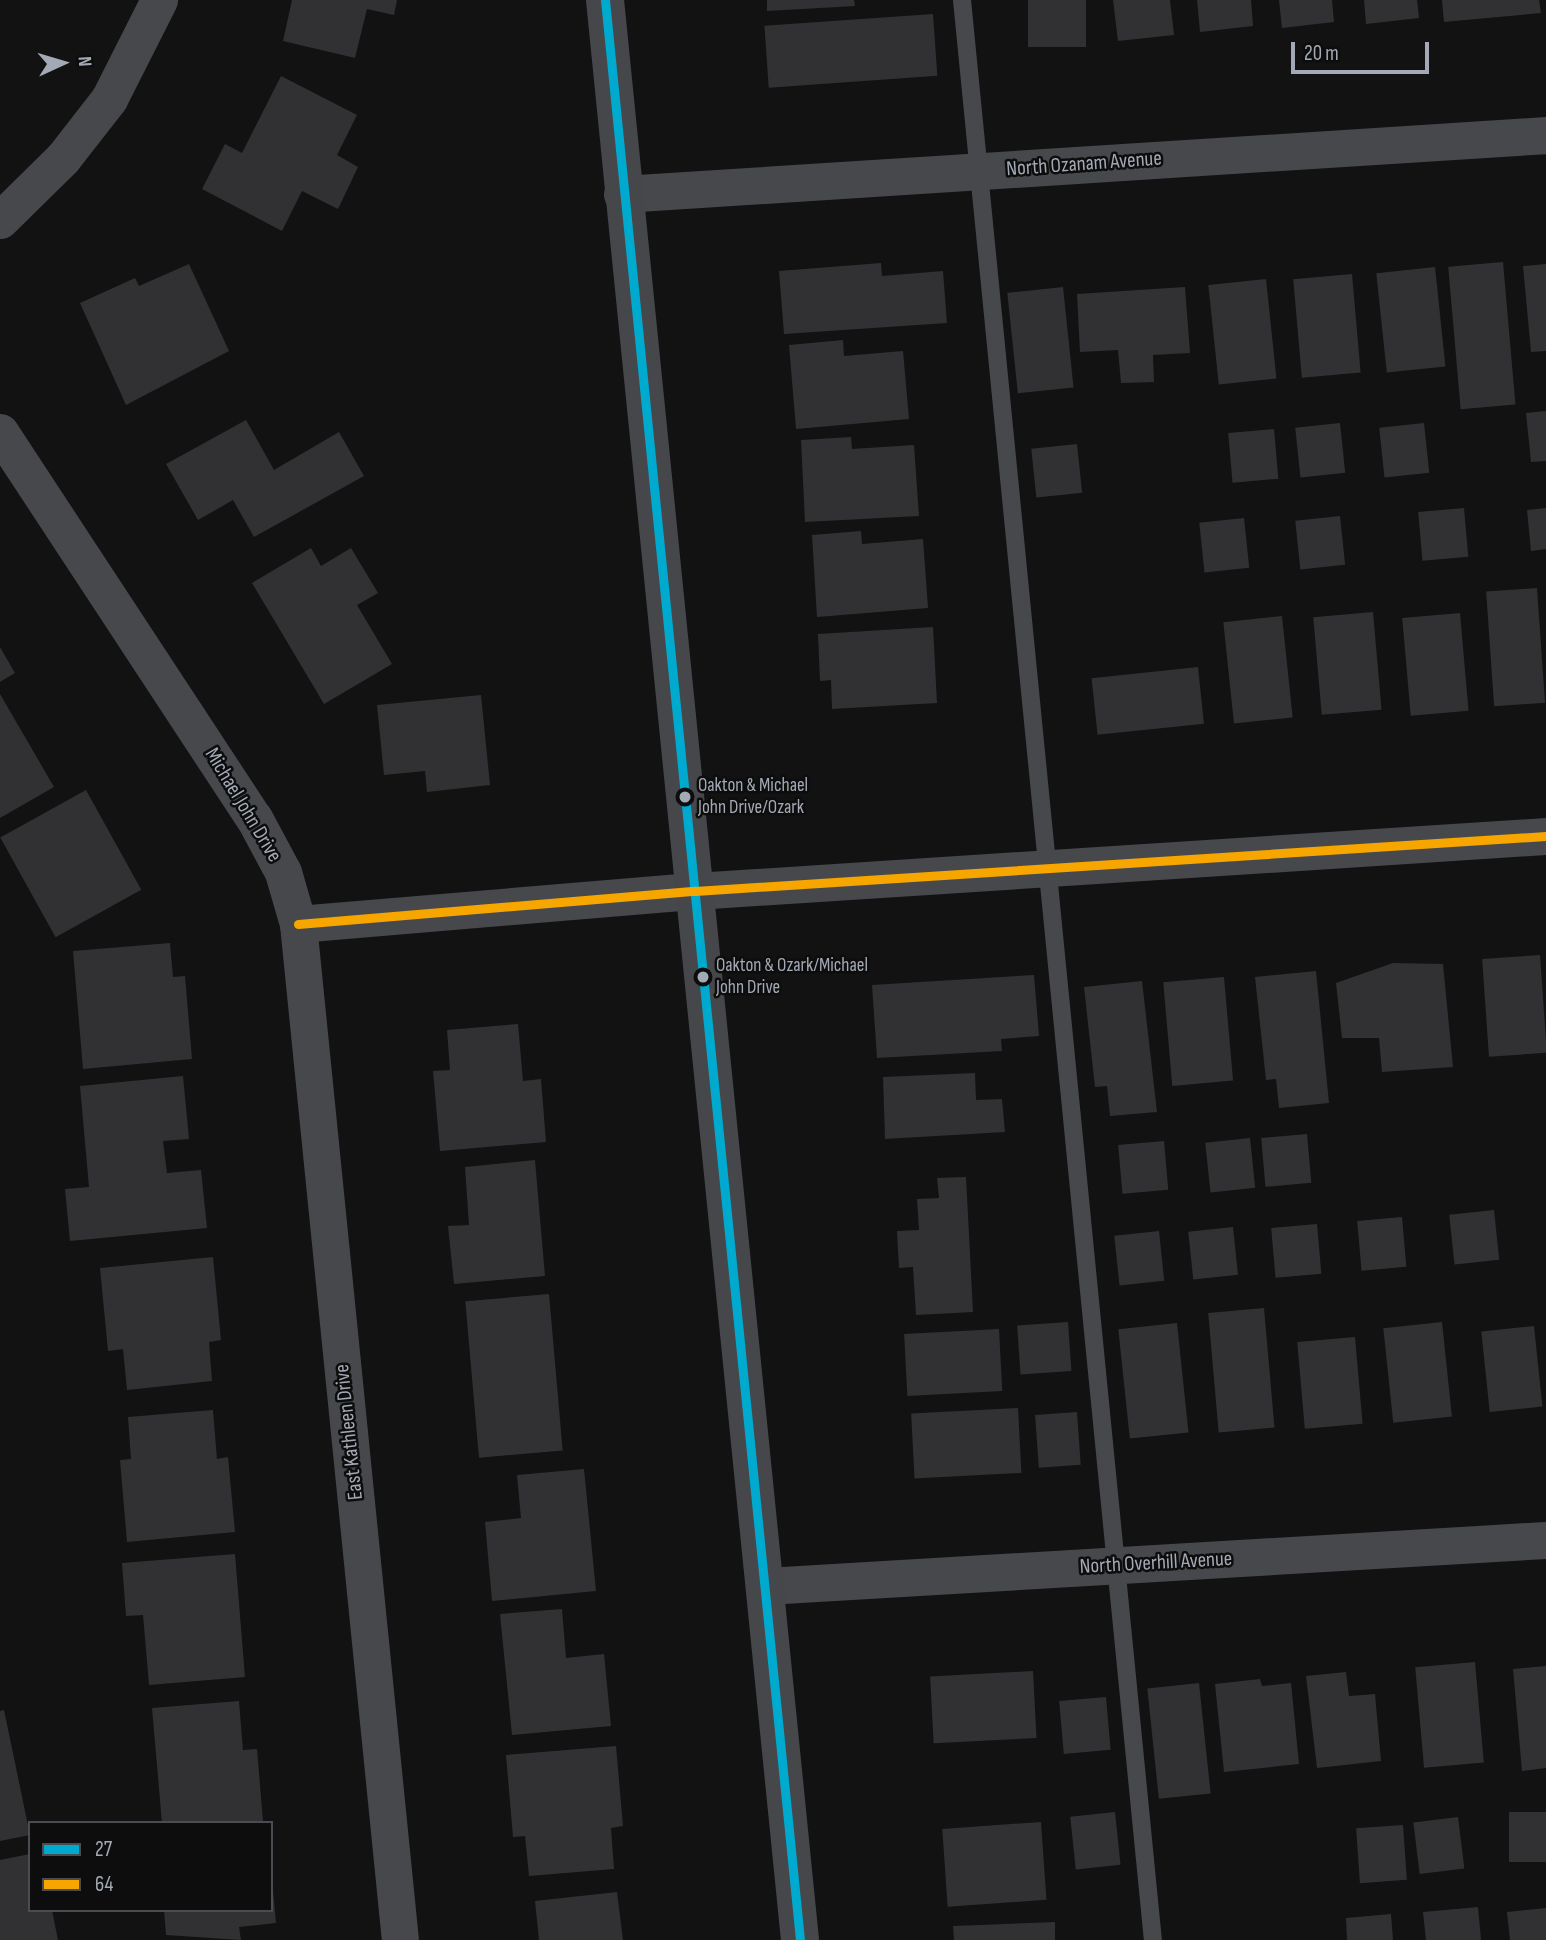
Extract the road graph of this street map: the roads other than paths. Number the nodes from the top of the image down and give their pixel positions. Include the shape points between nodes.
1 (159, 0) edge
2 (605, 0) edge
3 (962, 0) edge
4 (1546, 135) edge
5 (979, 171) junction
6 (622, 194) junction
7 (0, 220) edge
8 (0, 432) edge
9 (1546, 836) edge
10 (1048, 868) junction
11 (695, 891) junction
12 (298, 924) junction
13 (1546, 1540) edge
14 (1116, 1565) junction
15 (766, 1586) junction
16 (400, 1940) edge
17 (800, 1940) edge
18 (1153, 1940) edge

1 - 7 street via 109,99 63,158
2 - 6 main road
3 - 5 lane
4 - 5 street, North Ozanam Avenue
5 - 6 street, North Ozanam Avenue
5 - 10 lane
6 - 11 main road
8 - 12 street, Michael John Drive via 254,818 283,872
9 - 10 street
10 - 11 street
10 - 14 lane
11 - 12 street
11 - 15 main road
12 - 16 street, East Kathleen Drive
13 - 14 street, North Overhill Avenue
14 - 15 street, North Overhill Avenue
14 - 18 lane
15 - 17 main road

